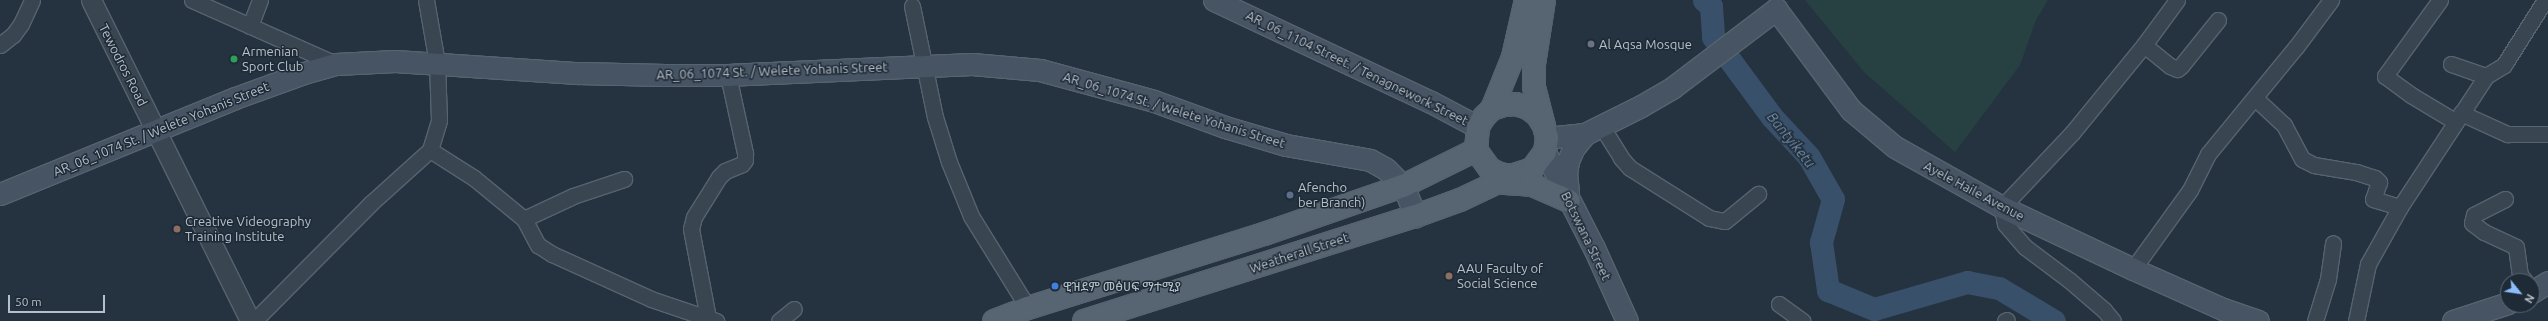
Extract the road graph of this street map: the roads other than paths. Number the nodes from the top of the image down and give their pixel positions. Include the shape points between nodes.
1 (32, 0) edge
2 (91, 0) edge
3 (192, 0) edge
4 (260, 0) edge
5 (426, 0) edge
6 (1214, 0) edge
7 (1526, 0) edge
8 (1544, 0) edge
9 (2177, 0) edge
10 (2331, 0) edge
11 (2440, 0) edge
12 (2545, 0) edge
13 (1773, 5) edge
14 (912, 6) dead end
15 (2218, 20) dead end
16 (250, 26) junction
17 (0, 45) edge
18 (2144, 45) junction
19 (437, 63) junction
20 (336, 64) junction
21 (2451, 64) dead end
22 (925, 66) junction
23 (728, 75) junction
24 (2486, 76) junction
25 (2254, 98) junction
26 (1492, 109) junction
27 (2458, 118) junction
28 (1478, 127) junction
29 (156, 130) junction
30 (1593, 131) junction
31 (2548, 134) edge
32 (1545, 139) junction
33 (430, 150) junction
34 (1476, 150) junction
35 (624, 179) dead end
36 (1504, 179) junction
37 (1403, 186) junction
38 (0, 194) edge
39 (1758, 194) dead end
40 (2505, 199) dead end
41 (1569, 201) junction
42 (2002, 207) junction
43 (2400, 207) junction
44 (1416, 216) junction
45 (524, 219) junction
46 (2333, 243) dead end
47 (2133, 269) junction
48 (2520, 273) edge
49 (1779, 304) dead end
50 (2500, 306) edge
51 (1028, 308) junction
52 (794, 309) dead end
53 (712, 320) edge
54 (250, 321) edge
55 (254, 321) edge
56 (779, 321) edge
57 (994, 321) edge
58 (1084, 321) edge
59 (1627, 321) edge
60 (1801, 321) edge
61 (2113, 321) edge
62 (2258, 321) edge
63 (2315, 321) edge
64 (2356, 321) edge
65 (2452, 321) edge

1 - 17 street via 21,24 13,35
2 - 29 street, Tewodros Road
3 - 16 street
4 - 16 street
5 - 19 street
6 - 28 main road, AR_06_1104 Street. / Tenagnework Street via 1431,102
7 - 26 main road via 1513,57
8 - 32 main road via 1534,64 1534,87
9 - 18 street
10 - 25 street
11 - 27 street via 2385,76 2411,95
12 - 24 street via 2504,65
13 - 30 main road, Ayele Haile Avenue via 1744,32 1672,88
13 - 42 main road, Ayele Haile Avenue via 1851,110 1871,128 1904,152
14 - 22 street
15 - 18 street via 2177,68 2170,66
16 - 20 street
18 - 42 street via 2072,133
19 - 20 main road, AR_06_1074 St. / Welete Yohanis Street via 367,61
19 - 23 main road, AR_06_1074 St. / Welete Yohanis Street via 578,73
19 - 33 street via 438,120
20 - 29 main road, AR_06_1074 St. / Welete Yohanis Street via 304,72
21 - 24 street
22 - 23 main road, AR_06_1074 St. / Welete Yohanis Street
22 - 37 main road, AR_06_1074 St. / Welete Yohanis Street via 1003,66 1055,74 1154,102 1225,128 1286,145 1370,160 1386,169
22 - 51 street via 935,117 949,162 971,216
23 - 53 street via 745,152 744,160 742,164 719,177 694,217 691,229
24 - 27 street
25 - 43 street via 2284,125 2302,159 2314,165 2375,178 2379,182 2373,199
25 - 47 street via 2208,154 2186,196
26 - 28 main road
26 - 32 main road via 1516,104 1528,108 1538,115
27 - 31 street via 2507,134
27 - 43 street
28 - 34 main road
29 - 38 main road, AR_06_1074 St. / Welete Yohanis Street
29 - 54 street, Tewodros Road
30 - 32 main road
30 - 39 street via 1630,168 1709,218 1725,221
30 - 41 main road via 1573,149 1568,161 1566,174
32 - 36 main road via 1532,169
32 - 41 main road, Botswana Street
33 - 45 street via 474,178
33 - 55 street via 370,204
34 - 36 main road via 1490,169
34 - 37 main road
35 - 45 street via 573,196
36 - 41 main road via 1532,185
36 - 44 main road, Weatherall Street via 1460,200
37 - 44 main road
37 - 51 main road via 1264,234
40 - 48 street via 2474,215 2472,223 2484,232 2516,247
41 - 59 main road, Botswana Street via 1594,248
42 - 47 main road, Ayele Haile Avenue
42 - 61 street via 2005,224 2025,247 2069,280
43 - 64 street via 2368,264
44 - 58 main road, Weatherall Street
45 - 53 street via 538,245 552,254 651,299
46 - 63 street via 2328,279
47 - 62 main road, Ayele Haile Avenue via 2223,309
49 - 60 street
50 - 65 main road
51 - 57 main road
52 - 56 street

